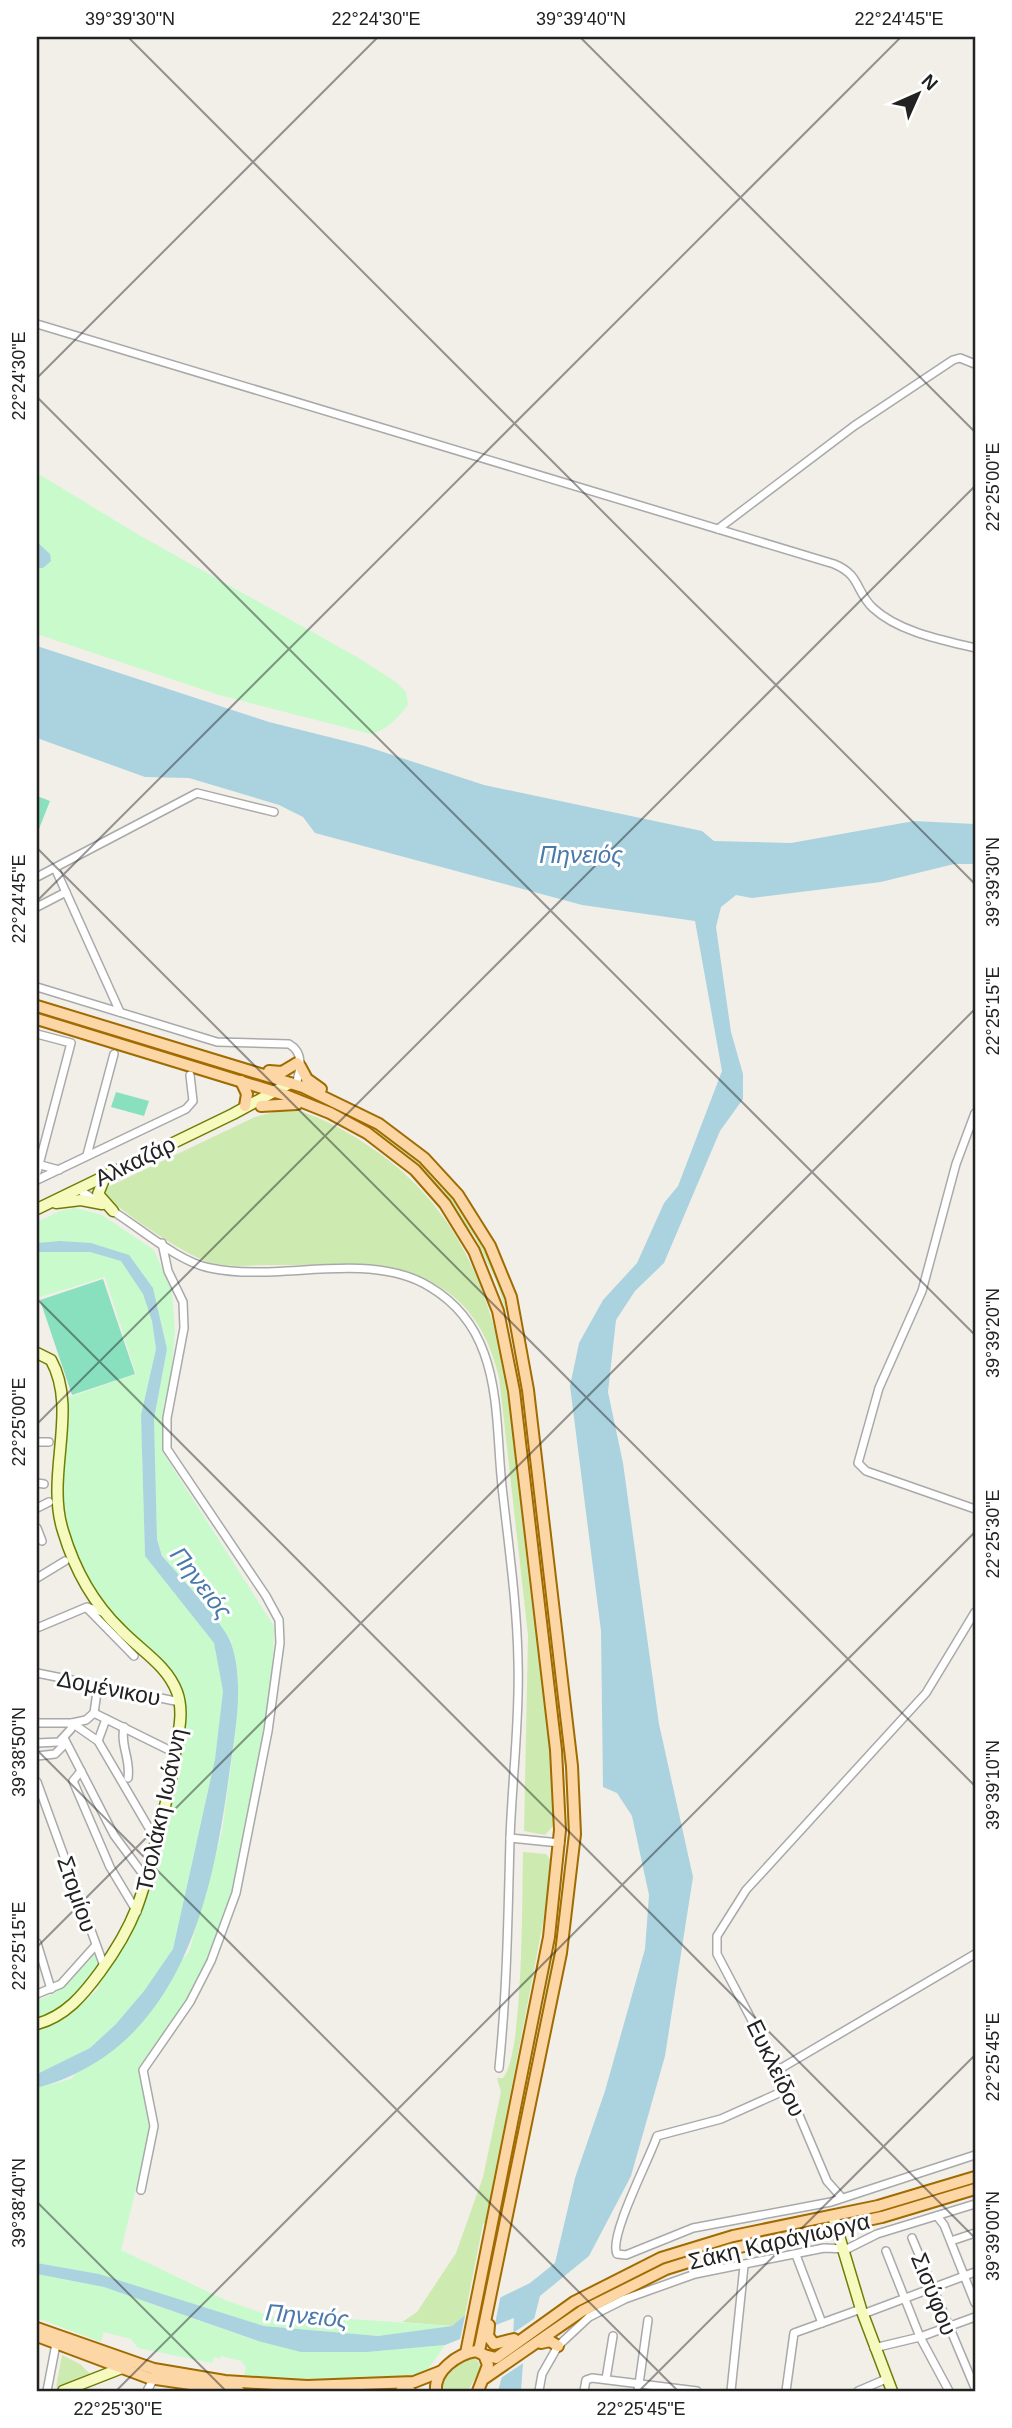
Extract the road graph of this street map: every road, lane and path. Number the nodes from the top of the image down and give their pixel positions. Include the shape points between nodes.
1 (37, 324) edge
2 (975, 364) edge
3 (718, 529) junction
4 (975, 648) edge
5 (274, 812) dead end
6 (55, 868) junction
7 (37, 877) edge
8 (66, 892) junction
9 (37, 907) edge
10 (37, 987) edge
11 (37, 1006) edge
12 (120, 1012) junction
13 (37, 1019) edge
14 (37, 1034) edge
15 (114, 1054) dead end
16 (299, 1060) junction
17 (248, 1069) junction
18 (190, 1075) dead end
19 (241, 1081) junction
20 (293, 1084) junction
21 (279, 1093) junction
22 (337, 1101) junction
23 (245, 1106) junction
24 (261, 1106) junction
25 (317, 1108) junction
26 (975, 1113) edge
27 (233, 1114) junction
28 (87, 1155) junction
29 (37, 1167) edge
30 (59, 1170) junction
31 (106, 1175) junction
32 (37, 1180) edge
33 (78, 1189) junction
34 (49, 1203) junction
35 (102, 1204) junction
36 (37, 1209) edge
37 (113, 1211) junction
38 (162, 1243) junction
39 (37, 1353) edge
40 (37, 1442) edge
41 (49, 1442) dead end
42 (49, 1503) dead end
43 (37, 1508) edge
44 (975, 1510) edge
45 (37, 1528) edge
46 (43, 1541) dead end
47 (65, 1561) dead end
48 (37, 1578) edge
49 (86, 1607) junction
50 (975, 1612) edge
51 (105, 1613) junction
52 (37, 1628) edge
53 (134, 1656) dead end
54 (37, 1673) edge
55 (98, 1685) junction
56 (180, 1702) junction
57 (94, 1713) junction
58 (106, 1719) junction
59 (37, 1723) edge
60 (72, 1723) junction
61 (124, 1727) junction
62 (65, 1741) junction
63 (98, 1741) junction
64 (37, 1743) edge
65 (175, 1753) junction
66 (37, 1756) edge
67 (81, 1771) junction
68 (128, 1778) dead end
69 (37, 1782) edge
70 (510, 1838) junction
71 (157, 1840) junction
72 (560, 1843) junction
73 (148, 1881) junction
74 (137, 1913) junction
75 (37, 1943) edge
76 (95, 1946) junction
77 (975, 1954) edge
78 (104, 1966) junction
79 (51, 1989) junction
80 (37, 1994) edge
81 (37, 2024) edge
82 (499, 2068) dead end
83 (778, 2070) junction
84 (788, 2089) junction
85 (975, 2155) edge
86 (975, 2177) edge
87 (975, 2189) edge
88 (141, 2190) dead end
89 (842, 2198) junction
90 (975, 2204) edge
91 (937, 2216) junction
92 (835, 2222) junction
93 (975, 2234) edge
94 (912, 2238) dead end
95 (951, 2241) junction
96 (842, 2249) junction
97 (886, 2251) dead end
98 (796, 2255) junction
99 (744, 2266) junction
100 (975, 2272) edge
101 (964, 2275) junction
102 (931, 2288) junction
103 (904, 2299) junction
104 (975, 2303) edge
105 (862, 2311) junction
106 (975, 2318) edge
107 (648, 2320) dead end
108 (822, 2323) junction
109 (37, 2328) edge
110 (948, 2328) junction
111 (532, 2331) junction
112 (484, 2335) junction
113 (37, 2336) edge
114 (613, 2336) dead end
115 (920, 2337) junction
116 (539, 2342) junction
117 (56, 2344) junction
118 (558, 2346) junction
119 (874, 2348) junction
120 (466, 2353) junction
121 (486, 2355) junction
122 (135, 2362) junction
123 (120, 2370) junction
124 (442, 2371) junction
125 (489, 2375) junction
126 (153, 2379) junction
127 (606, 2379) junction
128 (886, 2379) junction
129 (638, 2387) edge
130 (975, 2388) edge
131 (47, 2391) edge
132 (63, 2391) edge
133 (148, 2391) edge
134 (239, 2391) edge
135 (401, 2391) edge
136 (410, 2391) edge
137 (436, 2391) edge
138 (478, 2391) edge
139 (539, 2391) edge
140 (584, 2391) edge
141 (697, 2391) edge
142 (731, 2391) edge
143 (786, 2391) edge
144 (858, 2391) edge
145 (892, 2391) edge
146 (949, 2391) edge

1 - 3 street
2 - 3 street via 953,360 855,426
3 - 4 street via 844,568 852,573 873,608 900,626
5 - 6 street via 197,793
6 - 7 street
6 - 8 street
8 - 9 street
8 - 12 street
10 - 12 street
11 - 17 main road
12 - 16 street via 217,1042 285,1042 294,1046
13 - 19 main road
14 - 29 street via 71,1043
15 - 28 street
16 - 17 main road via 282,1072
16 - 20 street
16 - 22 main road via 307,1079
17 - 20 main road
18 - 28 street via 194,1097 189,1107
19 - 21 main road
19 - 23 main road via 246,1090
20 - 21 street, Αλκαζάρ
20 - 22 main road
21 - 23 street, Αλκαζάρ
21 - 24 street, Αλκαζάρ
21 - 25 main road
22 - 112 main road via 407,1144 458,1195 501,1269 522,1350 572,1766 575,1834 561,1953
23 - 27 street, Αλκαζάρ
24 - 25 main road via 286,1103
24 - 27 street, Αλκαζάρ
25 - 72 main road via 368,1133 428,1184 464,1232 498,1311 514,1391 546,1661 559,1783
26 - 44 street via 956,1164 922,1291 879,1388 858,1463 866,1471
27 - 31 street, Αλκαζάρ
28 - 30 street
29 - 30 street
30 - 32 street
31 - 33 street, Αλκαζάρ
31 - 37 street via 98,1194
33 - 34 street, Αλκαζάρ
33 - 35 street
34 - 35 street via 81,1200
34 - 36 street, Αλκαζάρ
35 - 37 street
37 - 38 street
38 - 70 street via 196,1264 220,1270 398,1273 442,1295 474,1331 489,1370 517,1640
38 - 88 street via 168,1271 183,1302 184,1328 167,1418 167,1450 261,1587 279,1620 280,1643 268,1731 230,1917 190,2002 143,2070 154,2126
39 - 51 street, Τσολάκη Ιωάννη via 51,1360 63,1387 57,1464 61,1527 86,1586
40 - 41 street
42 - 43 street
45 - 46 street
47 - 48 street
49 - 51 street
49 - 52 street
49 - 53 street
50 - 83 street, Ευκλείδου via 926,1693 746,1890 717,1936 718,1954
51 - 56 street, Τσολάκη Ιωάννη via 164,1670
54 - 55 street, Δομένικου
55 - 56 street, Δομένικου
55 - 57 street
56 - 65 street, Τσολάκη Ιωάννη
57 - 58 street
57 - 60 street
58 - 61 street
58 - 63 street
59 - 60 street
60 - 62 street
60 - 63 street
61 - 65 street
61 - 68 street
62 - 64 street
62 - 66 street via 55,1754
62 - 67 street
63 - 71 street
65 - 71 street, Τσολάκη Ιωάννη
67 - 73 street via 114,1835
67 - 74 street via 73,1781 110,1867
69 - 76 street, Στομίου
70 - 72 street
70 - 82 street via 509,1945
71 - 73 street, Τσολάκη Ιωάννη
72 - 120 main road via 549,1937
73 - 74 street, Τσολάκη Ιωάννη
74 - 78 street, Τσολάκη Ιωάννη
75 - 79 street
76 - 78 street, Στομίου
76 - 79 street
77 - 83 street
78 - 81 street, Τσολάκη Ιωάννη via 70,2007
79 - 80 street
83 - 84 street, Ευκλείδου
84 - 89 street, Ευκλείδου via 827,2181
84 - 89 street via 721,2119 657,2136 618,2229 614,2250 626,2255 693,2228
85 - 89 street
86 - 92 main road, Σάκη Καράγιωργα
87 - 92 main road, Σάκη Καράγιωργα
90 - 91 street, Σάκη Καράγιωργα
91 - 95 street
91 - 96 street, Σάκη Καράγιωργα
92 - 96 street
92 - 111 main road, Σάκη Καράγιωργα via 733,2236 662,2258 596,2289
92 - 116 main road, Σάκη Καράγιωργα via 666,2269 603,2298
93 - 95 street
94 - 102 street, Σισύφου
95 - 101 street
96 - 98 street, Σάκη Καράγιωργα
96 - 105 street
97 - 103 street
98 - 99 street, Σάκη Καράγιωργα
98 - 108 street
99 - 118 street, Σάκη Καράγιωργα via 678,2278 625,2298 589,2317
99 - 142 street
100 - 101 street
101 - 102 street
101 - 104 street
102 - 103 street
102 - 110 street, Σισύφου
103 - 105 street
103 - 115 street
105 - 108 street
105 - 119 street
106 - 110 street
107 - 129 street
108 - 143 street via 794,2333
109 - 122 main road
110 - 115 street
110 - 130 street, Σισύφου
111 - 112 main road via 498,2345
111 - 121 main road, Σάκη Καράγιωργα
112 - 121 main road
113 - 117 main road
114 - 127 street
115 - 119 street
115 - 146 street
116 - 118 main road via 550,2340
116 - 125 main road, Σάκη Καράγιωργα
117 - 123 main road
117 - 131 street
118 - 139 street, Σάκη Καράγιωργα via 542,2374
119 - 128 street
120 - 121 main road
120 - 124 main road
121 - 125 main road
122 - 123 street
122 - 124 main road via 203,2378 307,2386 414,2382
123 - 126 main road
123 - 132 street
124 - 137 main road
125 - 138 main road
126 - 133 street
126 - 134 main road
127 - 129 street
127 - 140 street via 586,2380
128 - 144 street
128 - 145 street
129 - 141 street
135 - 136 main road

